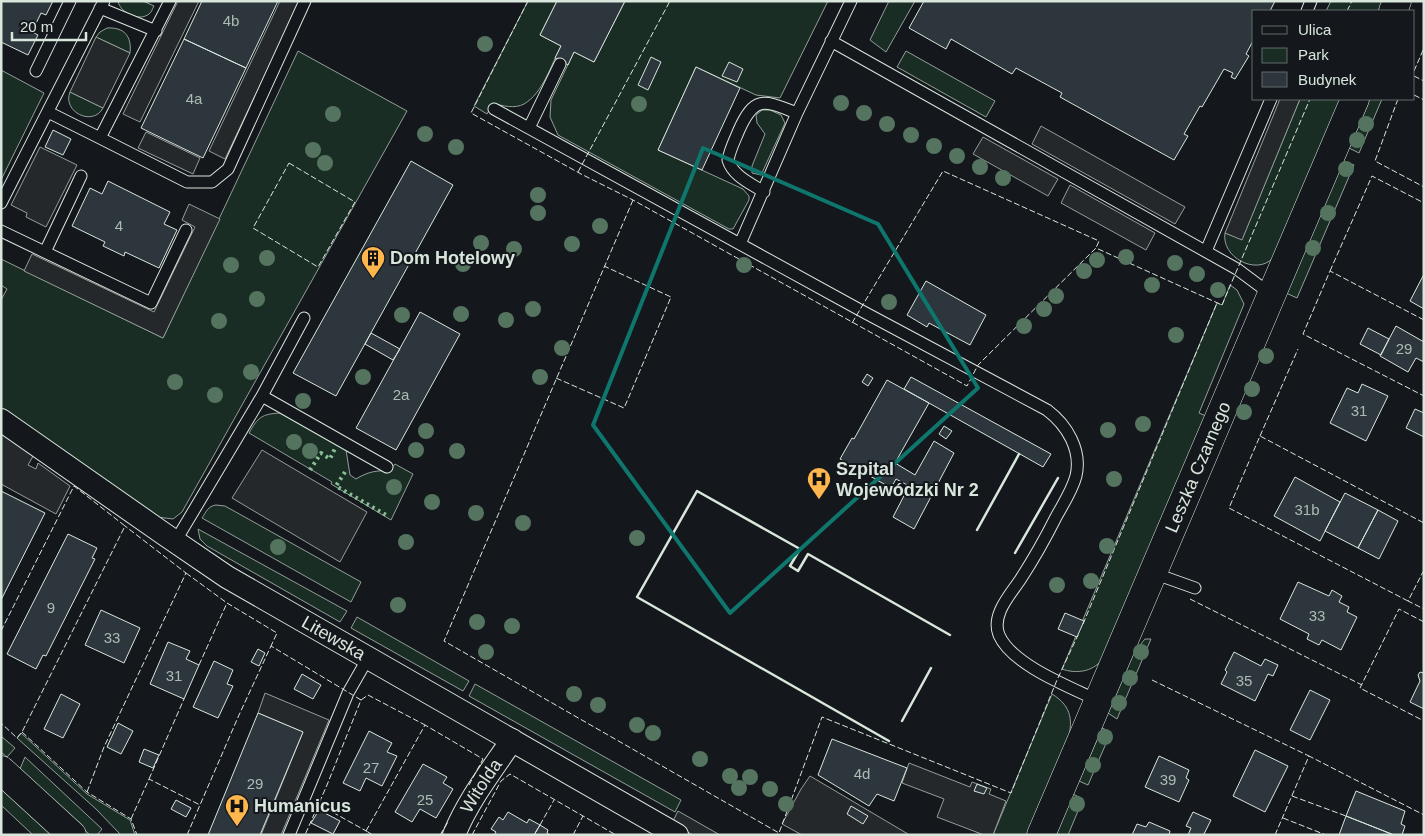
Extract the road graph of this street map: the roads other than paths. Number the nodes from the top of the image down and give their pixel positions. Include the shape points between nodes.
1 (70, 1) edge
2 (170, 1) edge
3 (305, 1) edge
4 (851, 1) edge
5 (102, 4) edge
6 (156, 32) junction
7 (831, 41) junction
8 (560, 64) dead end
9 (36, 71) dead end
10 (1271, 100) edge
11 (1355, 100) edge
12 (494, 109) dead end
13 (48, 112) junction
14 (797, 113) junction
15 (529, 128) junction
16 (100, 138) junction
17 (81, 176) dead end
18 (764, 192) junction
19 (1, 203) edge
20 (186, 230) dead end
21 (1, 231) edge
22 (740, 244) junction
23 (1206, 251) junction
24 (45, 252) junction
25 (1272, 295) junction
26 (304, 318) dead end
27 (262, 396) junction
28 (1, 420) edge
29 (387, 467) dead end
30 (176, 542) junction
31 (1153, 573) junction
32 (1195, 588) dead end
33 (368, 658) junction
34 (1099, 701) junction
35 (512, 740) junction
36 (1, 770) edge
37 (72, 835) edge
38 (289, 835) edge
39 (454, 835) edge
40 (677, 835) edge
41 (1041, 835) edge

1 - 9 lane
2 - 6 lane
3 - 16 lane via 228,169 212,182 187,182
4 - 7 lane
5 - 6 lane
5 - 13 lane
6 - 16 lane
7 - 14 lane
7 - 23 lane
8 - 15 lane
10 - 23 lane
11 - 25 street, Leszka Czarnego
12 - 15 lane
13 - 16 lane
13 - 19 lane
14 - 18 lane
14 - 18 lane via 760,103 745,116 728,160 738,175
15 - 22 lane
17 - 24 lane
18 - 22 lane
20 - 24 lane via 151,303
21 - 24 lane
22 - 34 lane via 1047,410 1065,426 1077,462 1076,474 1038,552 1000,609 998,627 1003,641 1024,663
23 - 25 lane
25 - 31 street, Leszka Czarnego
26 - 27 lane
27 - 29 lane
27 - 30 lane
28 - 30 street, Litewska
30 - 33 street, Litewska via 227,577
31 - 32 lane
31 - 34 street, Leszka Czarnego
33 - 35 street, Litewska
33 - 38 lane via 348,693
34 - 41 street, Leszka Czarnego
35 - 39 street, Witolda via 475,795
35 - 40 street, Litewska
36 - 37 street

